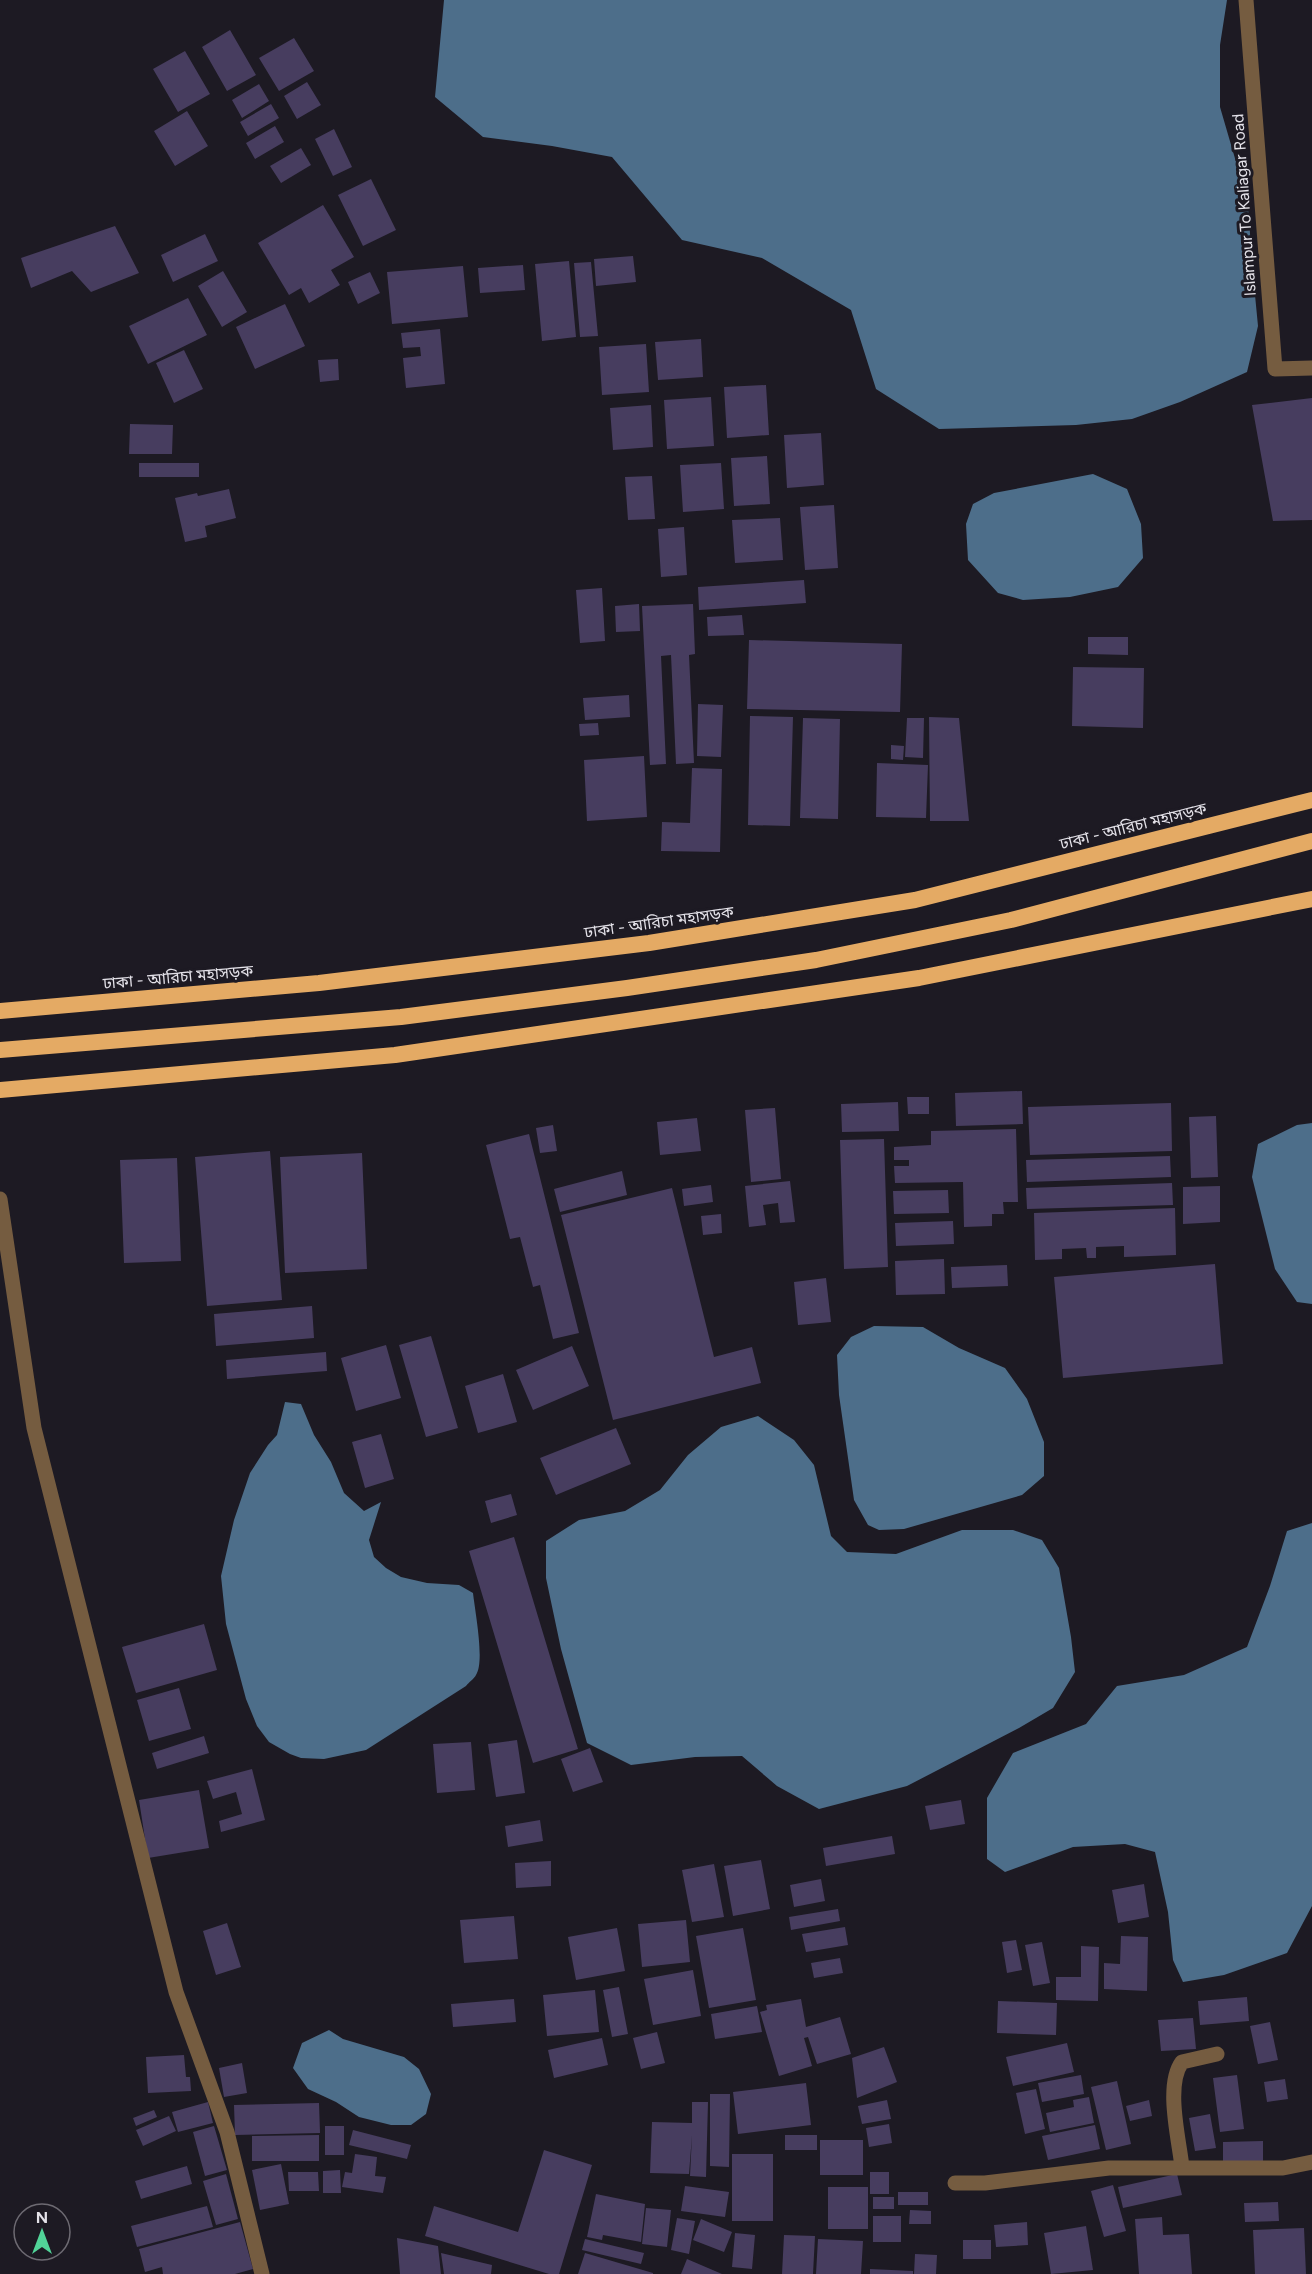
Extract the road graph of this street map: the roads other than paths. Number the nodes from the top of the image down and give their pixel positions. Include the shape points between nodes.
1 (1246, 0) edge
2 (1312, 368) edge
3 (1312, 800) edge
4 (1312, 841) edge
5 (1312, 899) edge
6 (0, 1011) edge
7 (0, 1050) edge
8 (0, 1090) edge
9 (0, 1199) edge
10 (1217, 2054) dead end
11 (1312, 2162) edge
12 (1182, 2168) junction
13 (955, 2183) dead end
14 (262, 2274) edge

1 - 2 street, Islampur To Kaliagar Road via 1275,369
3 - 6 highway, ঢাকা - আরিচা মহাসড়ক via 915,900 649,943 319,983
4 - 7 highway via 1011,920 816,960 401,1017
5 - 8 highway via 919,978 406,1053
9 - 14 street via 34,1428 176,1992 227,2132
10 - 12 street via 1182,2062 1175,2071 1173,2086
11 - 12 street via 1282,2168
12 - 13 street via 1109,2168

